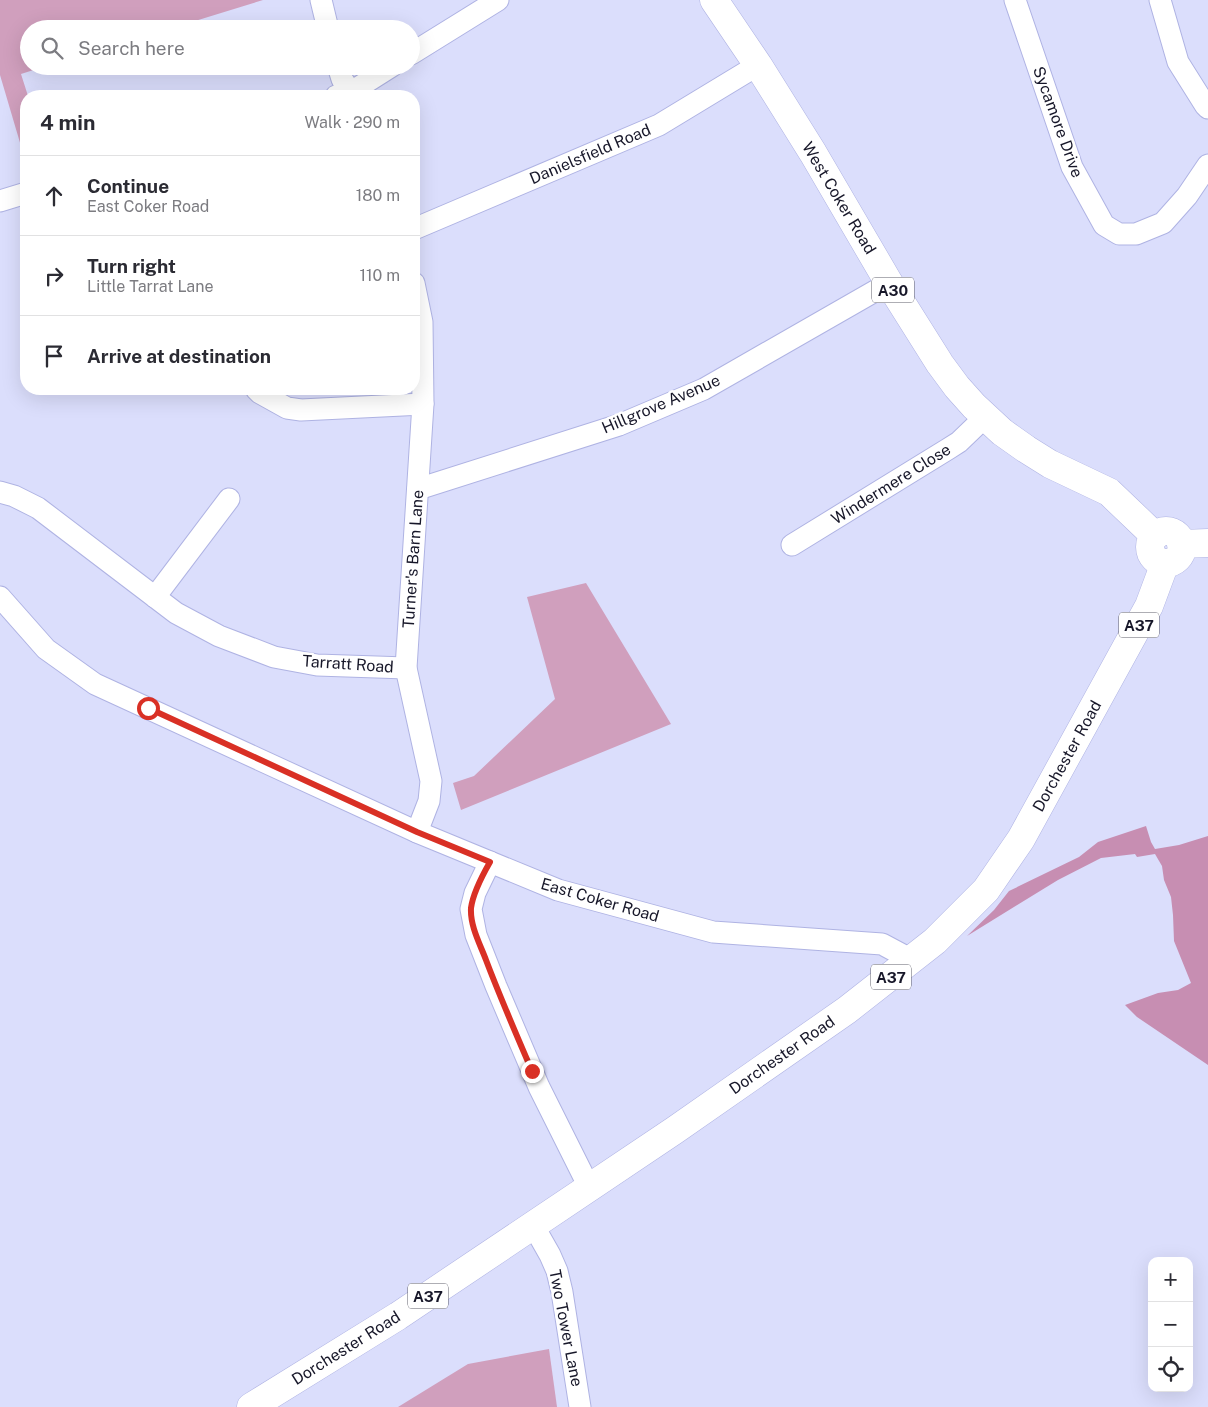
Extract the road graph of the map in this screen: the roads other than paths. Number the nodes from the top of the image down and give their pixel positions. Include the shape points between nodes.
1 (321, 0) edge
2 (498, 0) edge
3 (714, 0) edge
4 (1015, 0) edge
5 (1160, 0) edge
6 (326, 20) edge
7 (420, 48) edge
8 (758, 65) junction
9 (341, 75) edge
10 (378, 75) edge
11 (345, 90) edge
12 (355, 90) edge
13 (1208, 108) edge
14 (1208, 165) edge
15 (20, 195) edge
16 (0, 201) edge
17 (420, 226) edge
18 (889, 283) junction
19 (420, 312) edge
20 (264, 395) edge
21 (423, 404) junction
22 (985, 417) junction
23 (418, 490) junction
24 (0, 492) edge
25 (228, 499) dead end
26 (1208, 543) edge
27 (792, 545) dead end
28 (1173, 554) junction
29 (0, 596) edge
30 (155, 597) junction
31 (406, 668) junction
32 (417, 832) junction
33 (490, 862) junction
34 (912, 960) junction
35 (588, 1187) junction
36 (533, 1225) junction
37 (251, 1407) edge
38 (580, 1407) edge

1 - 6 street
2 - 7 street
3 - 8 highway, West Coker Road / A30
4 - 14 street, Sycamore Drive via 1072,167 1104,225 1120,234 1136,234 1163,223
5 - 13 street via 1178,62
8 - 17 street, Danielsfield Road via 659,125
8 - 18 highway, West Coker Road / A30
9 - 11 street
10 - 12 street
15 - 16 street
18 - 22 highway, West Coker Road / A30 via 940,364
18 - 23 street, Hillgrove Avenue via 704,390 619,425
19 - 21 street, Turner's Barn Lane
20 - 21 street via 287,408 301,410
21 - 23 street, Turner's Barn Lane
22 - 27 street, Windermere Close via 959,442
22 - 28 highway, West Coker Road / A30 via 1050,464 1109,492 1155,536 1164,532 1176,535
23 - 31 street, Turner's Barn Lane
24 - 30 street, Tarratt Road via 38,508
25 - 30 street
26 - 28 highway
28 - 34 highway, Dorchester Road / A37 via 1149,606 1021,839 986,890
29 - 32 street, East Coker Road via 46,649 95,684
30 - 31 street, Tarratt Road via 176,613 219,636 274,657 317,665
31 - 32 street, Turner's Barn Lane via 431,781 429,801
32 - 33 street, East Coker Road
33 - 34 street, East Coker Road via 558,890 713,932 882,944
33 - 35 street via 471,909 476,935 539,1088
34 - 35 highway, Dorchester Road / A37 via 847,1010
35 - 36 highway, Dorchester Road / A37
36 - 37 highway, Dorchester Road / A37 via 398,1316
36 - 38 street, Two Tower Lane via 557,1272

